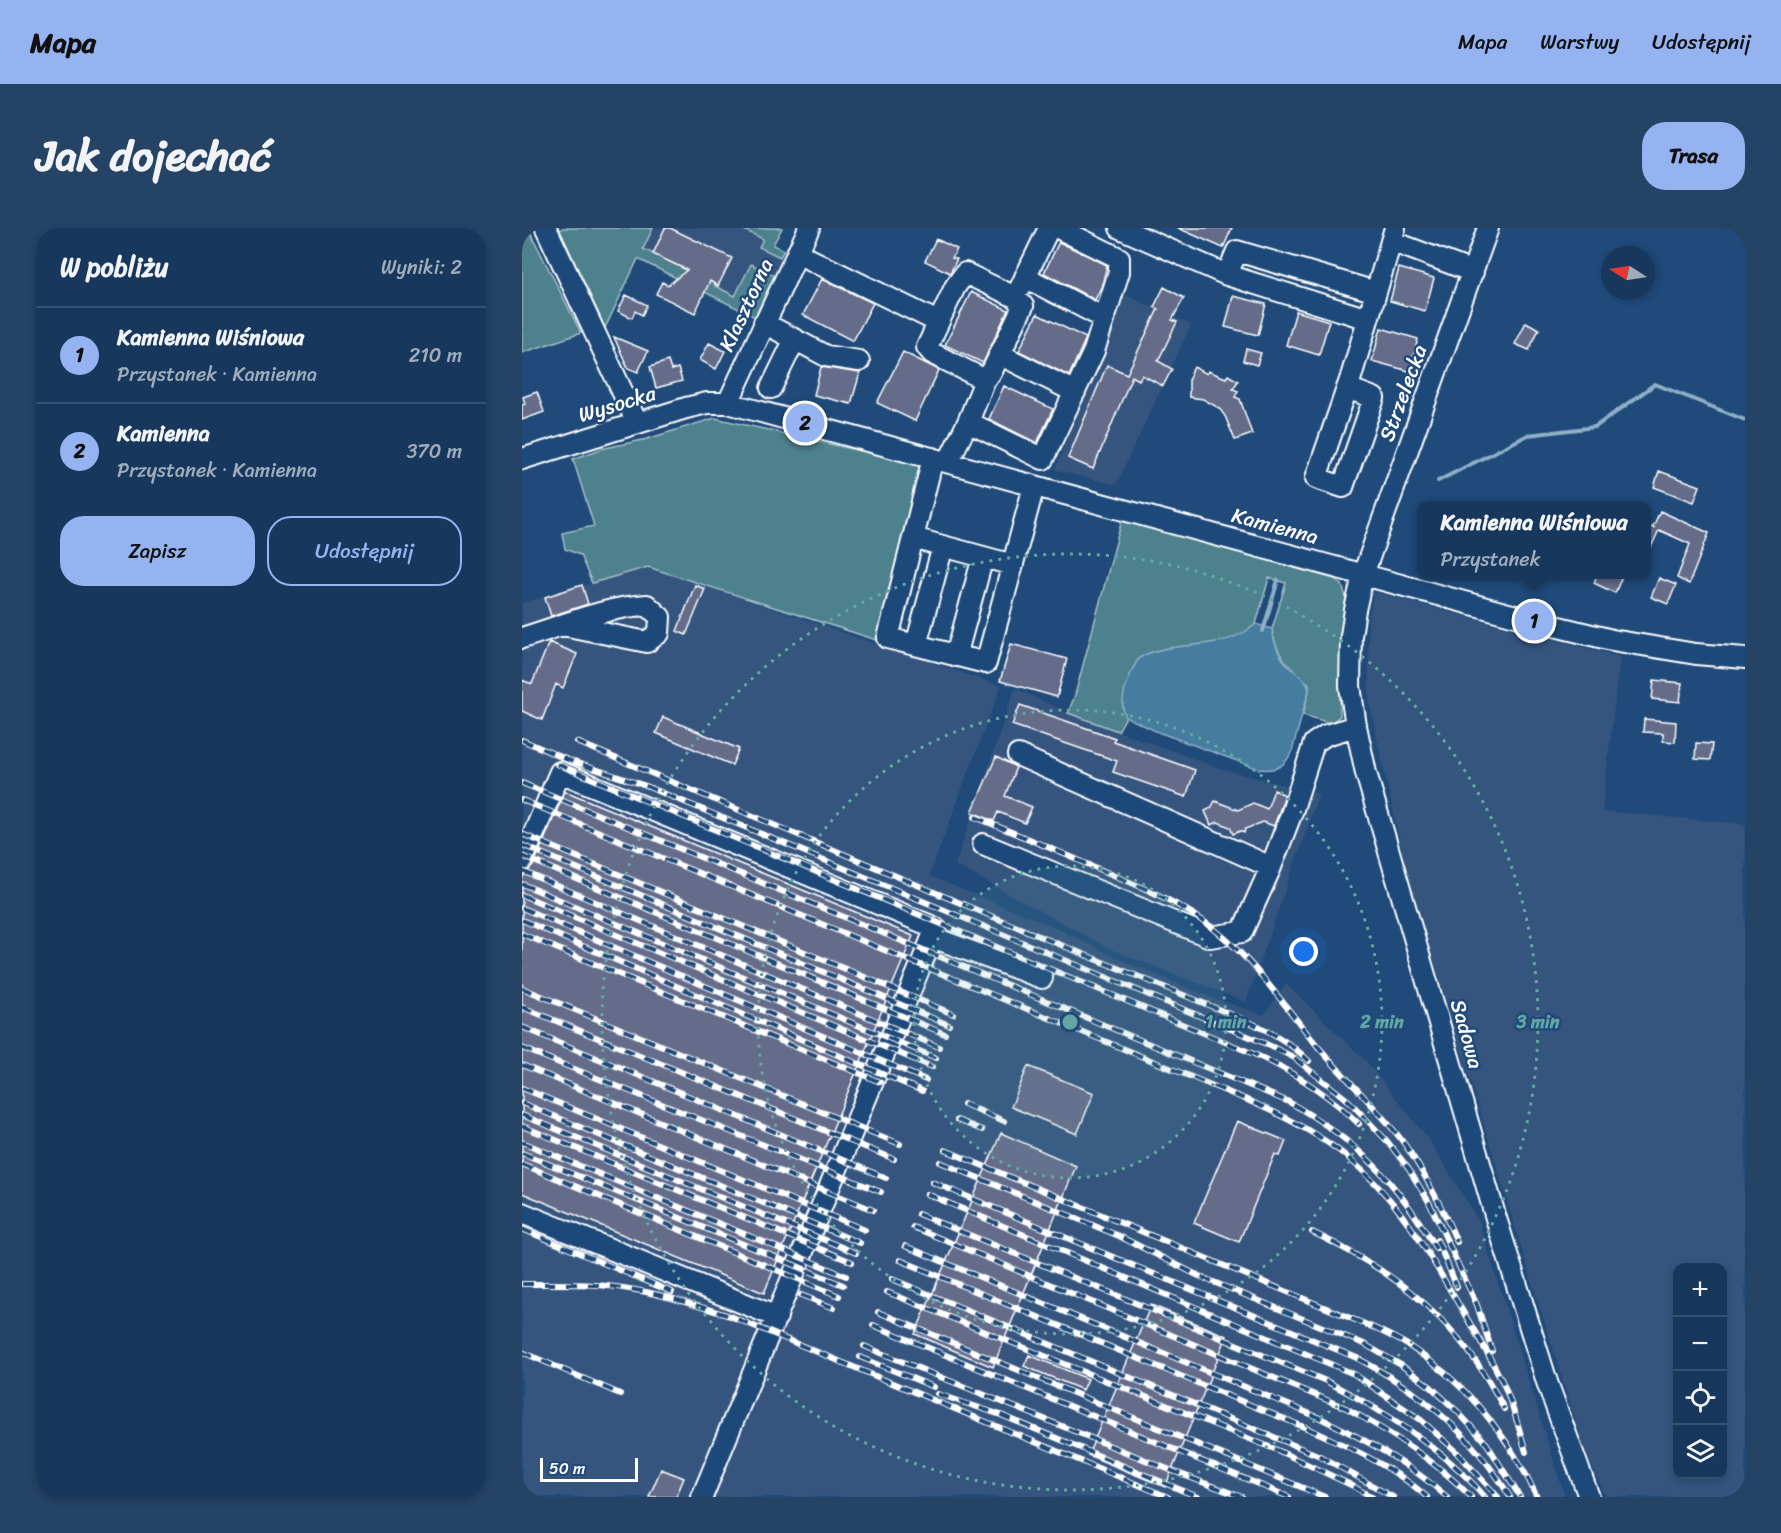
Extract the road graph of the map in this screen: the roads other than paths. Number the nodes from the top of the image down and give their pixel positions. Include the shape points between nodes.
1 (546, 228) edge
2 (809, 228) edge
3 (1049, 228) edge
4 (1058, 228) edge
5 (1120, 228) edge
6 (1488, 228) edge
7 (1149, 234) edge
8 (1393, 235) edge
9 (797, 253) junction
10 (1473, 272) junction
11 (1227, 275) junction
12 (1025, 277) junction
13 (1376, 292) junction
14 (1015, 297) junction
15 (1104, 318) junction
16 (1368, 319) junction
17 (939, 322) junction
18 (765, 323) junction
19 (795, 339) junction
20 (999, 354) junction
21 (859, 361) dead end
22 (985, 380) junction
23 (771, 388) dead end
24 (1347, 388) junction
25 (1075, 392) junction
26 (728, 403) junction
27 (968, 422) junction
28 (637, 423) junction
29 (522, 459) edge
30 (941, 460) junction
31 (1034, 486) junction
32 (913, 538) junction
33 (943, 546) junction
34 (983, 557) junction
35 (1013, 565) junction
36 (1363, 575) junction
37 (563, 626) dead end
38 (522, 638) edge
39 (916, 645) junction
40 (956, 656) junction
41 (1745, 658) edge
42 (1356, 726) junction
43 (1018, 755) dead end
44 (983, 844) dead end
45 (522, 861) edge
46 (1271, 867) junction
47 (932, 938) junction
48 (1042, 978) dead end
49 (522, 1213) edge
50 (777, 1317) junction
51 (702, 1497) edge
52 (1589, 1497) edge

1 - 28 street
2 - 9 street, Klasztorna
3 - 12 street
4 - 15 street via 1119,258 1119,272
5 - 7 street
6 - 10 street, Strzelecka
7 - 11 street
8 - 10 street
8 - 13 street
9 - 17 street
9 - 18 street, Klasztorna
10 - 36 street, Strzelecka
11 - 13 street via 1237,251
11 - 16 street
12 - 14 street
12 - 15 street
13 - 16 street
14 - 17 street via 965,273 954,287
14 - 20 street via 1023,306
15 - 25 street
16 - 24 street
17 - 22 street via 927,348
18 - 19 street
18 - 26 street, Klasztorna
19 - 21 street via 826,356
19 - 23 street
20 - 22 street
20 - 25 street
22 - 27 street
24 - 24 street via 1316,478 1343,487 1374,398
25 - 27 street via 1043,459
26 - 28 street, Wysocka via 707,403
26 - 30 street, Kamienna
27 - 30 street
28 - 29 street, Wysocka
30 - 31 street, Kamienna
30 - 32 street
31 - 35 street
31 - 36 street, Kamienna
32 - 33 street
32 - 39 street via 888,638
33 - 34 street
33 - 39 street
34 - 35 street
34 - 40 street
35 - 40 street via 986,663
36 - 41 street, Kamienna via 1612,640
36 - 42 street, Sadowa via 1350,655
37 - 38 street
39 - 40 street
42 - 46 street via 1314,743
42 - 52 street, Sadowa via 1366,773 1495,1215 1547,1382
43 - 46 street
44 - 46 street via 1210,938 1242,932
45 - 47 street via 560,772 936,928
47 - 48 street
47 - 50 street
49 - 50 street
50 - 51 street

